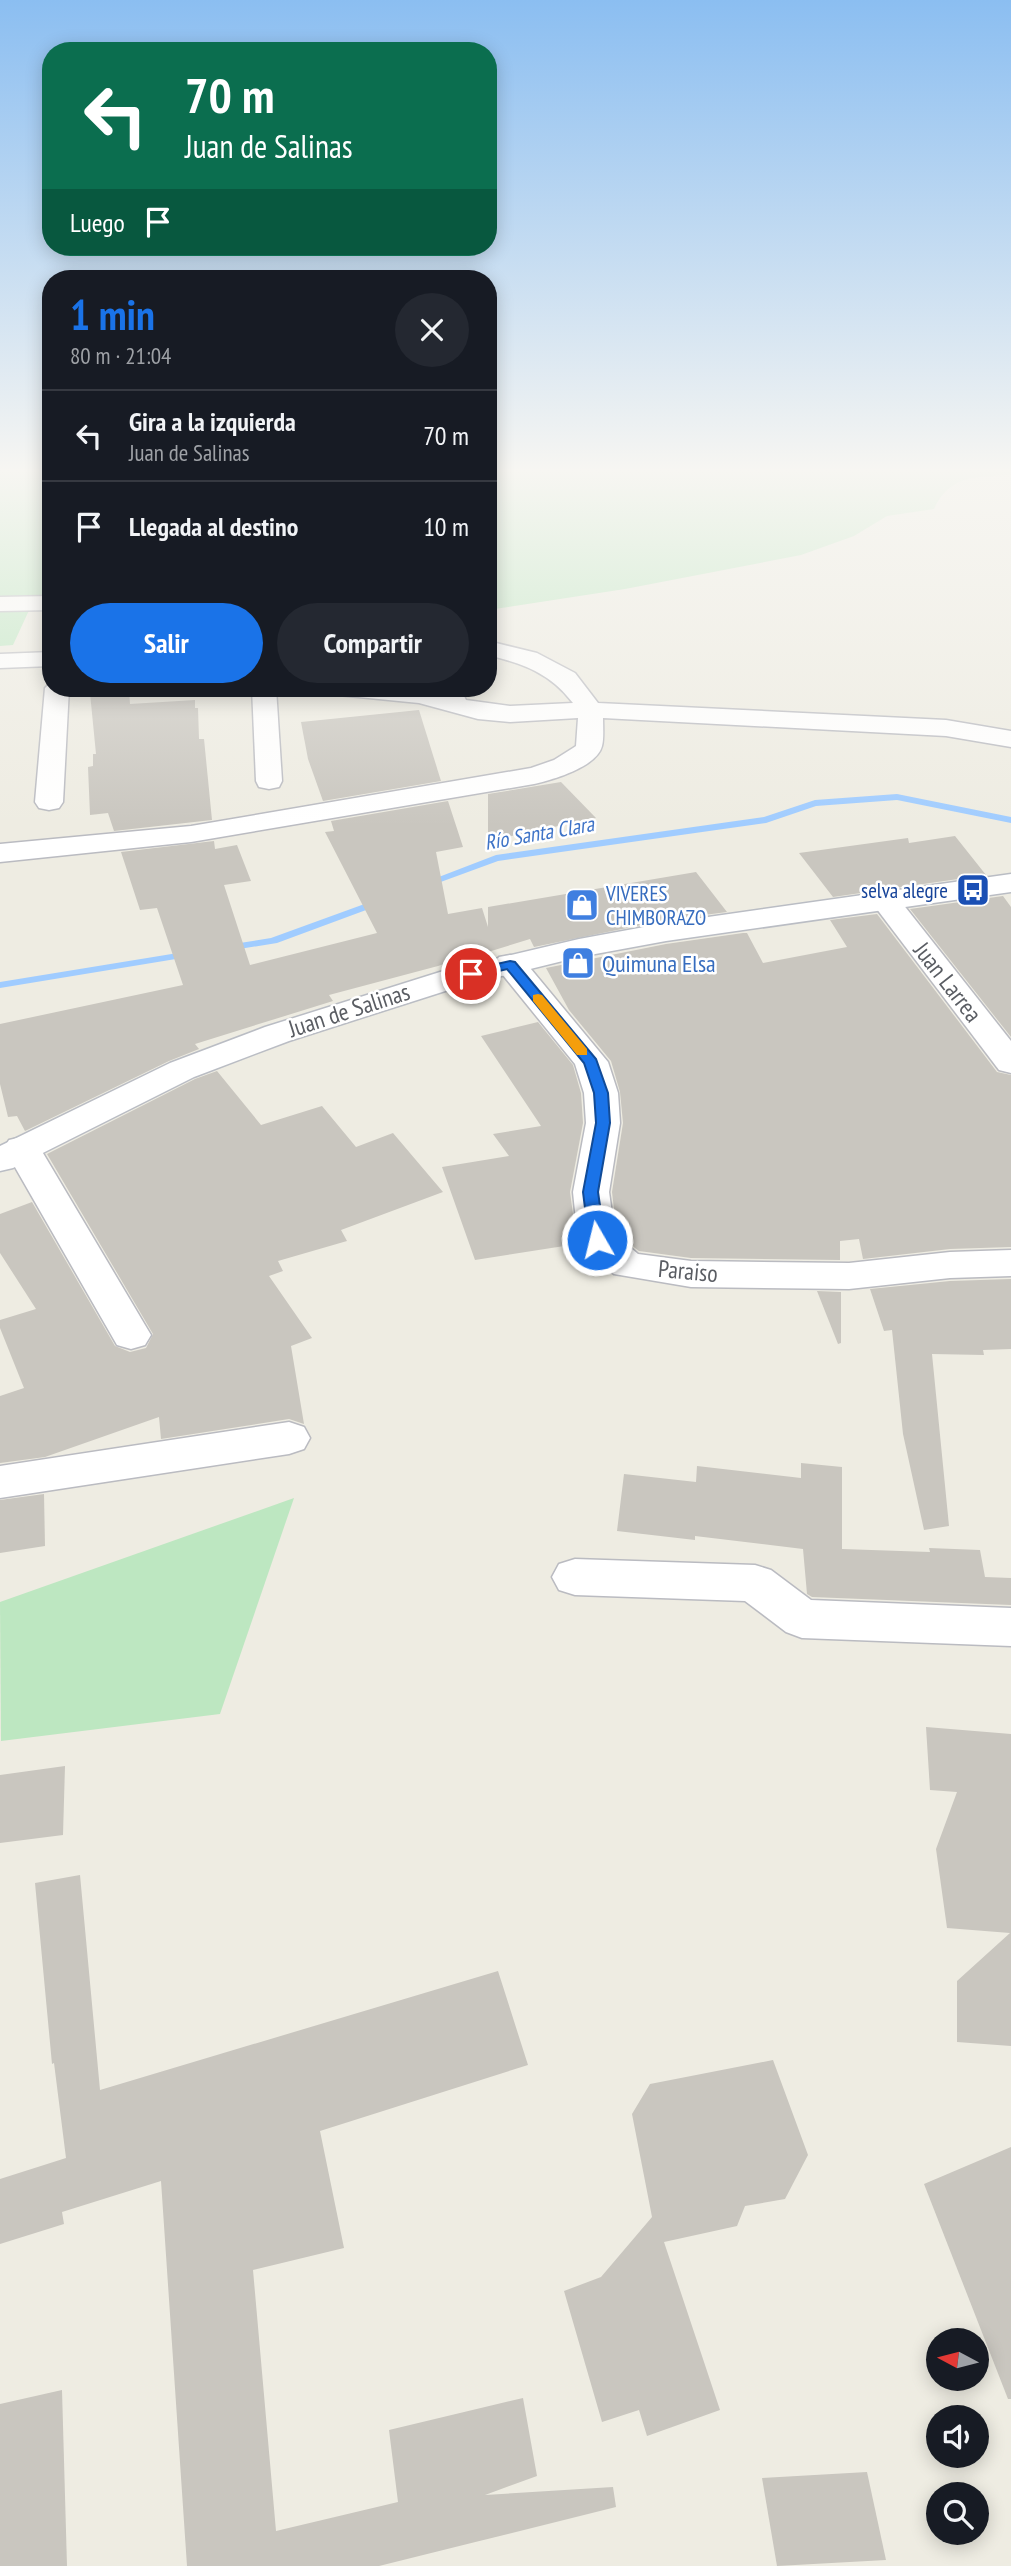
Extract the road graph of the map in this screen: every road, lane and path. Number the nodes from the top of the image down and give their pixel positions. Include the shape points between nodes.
1 (42, 603) edge
2 (0, 604) edge
3 (497, 651) edge
4 (42, 660) edge
5 (0, 661) edge
6 (56, 697) edge
7 (264, 697) edge
8 (412, 697) edge
9 (583, 700) junction
10 (1011, 739) edge
11 (269, 781) dead end
12 (49, 802) dead end
13 (0, 853) edge
14 (1011, 883) edge
15 (885, 900) junction
16 (510, 964) junction
17 (1011, 1063) edge
18 (11, 1154) edge
19 (1011, 1263) edge
20 (131, 1335) dead end
21 (289, 1437) dead end
22 (0, 1482) edge
23 (575, 1577) dead end
24 (1011, 1627) edge

1 - 2 street
3 - 9 street via 566,678
4 - 5 street
6 - 12 street
7 - 11 street
8 - 9 street via 510,714
9 - 10 street via 946,728
9 - 13 street via 589,748 575,761 534,776 191,834
14 - 15 street, Juan de Salinas
15 - 16 street, Juan de Salinas via 666,932
15 - 17 street, Juan Larrea
16 - 18 street, Juan de Salinas via 397,994 182,1070
16 - 19 street, Paraiso via 591,1062 601,1093 603,1123 591,1192 597,1240 627,1265 691,1274 849,1276
18 - 20 street
21 - 22 street
23 - 24 street via 755,1583 802,1619

